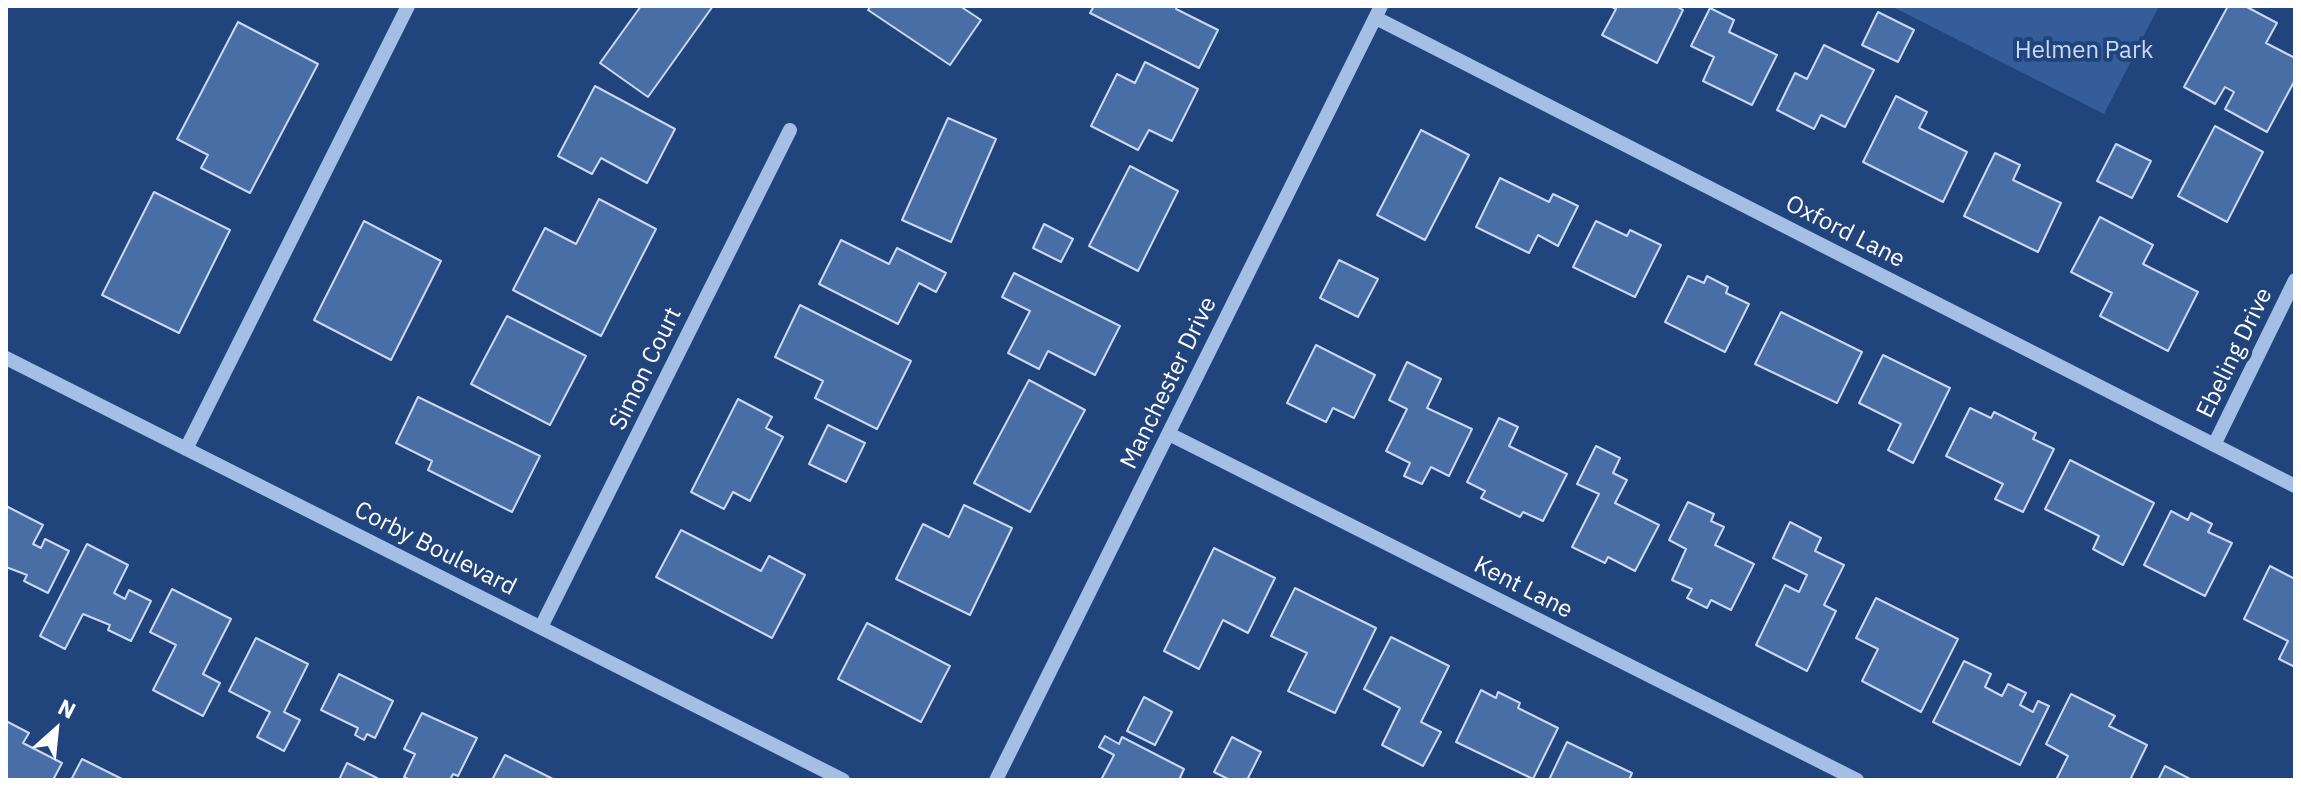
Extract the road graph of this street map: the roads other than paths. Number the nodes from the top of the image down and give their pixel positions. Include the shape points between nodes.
1 (408, 6) edge
2 (1378, 12) edge
3 (790, 130) dead end
4 (2295, 280) edge
5 (6, 358) edge
6 (1169, 434) junction
7 (2214, 445) junction
8 (186, 449) junction
9 (2295, 486) edge
10 (541, 627) junction
11 (843, 780) edge
12 (996, 780) edge
13 (1857, 780) edge

1 - 8 street
2 - 6 street, Manchester Drive
2 - 7 street, Oxford Lane
3 - 10 street, Simon Court
4 - 7 street, Ebeling Drive
5 - 8 street, Corby Boulevard
6 - 12 street, Manchester Drive
6 - 13 street, Kent Lane
7 - 9 street, Oxford Lane
8 - 10 street, Corby Boulevard
10 - 11 street, Corby Boulevard

